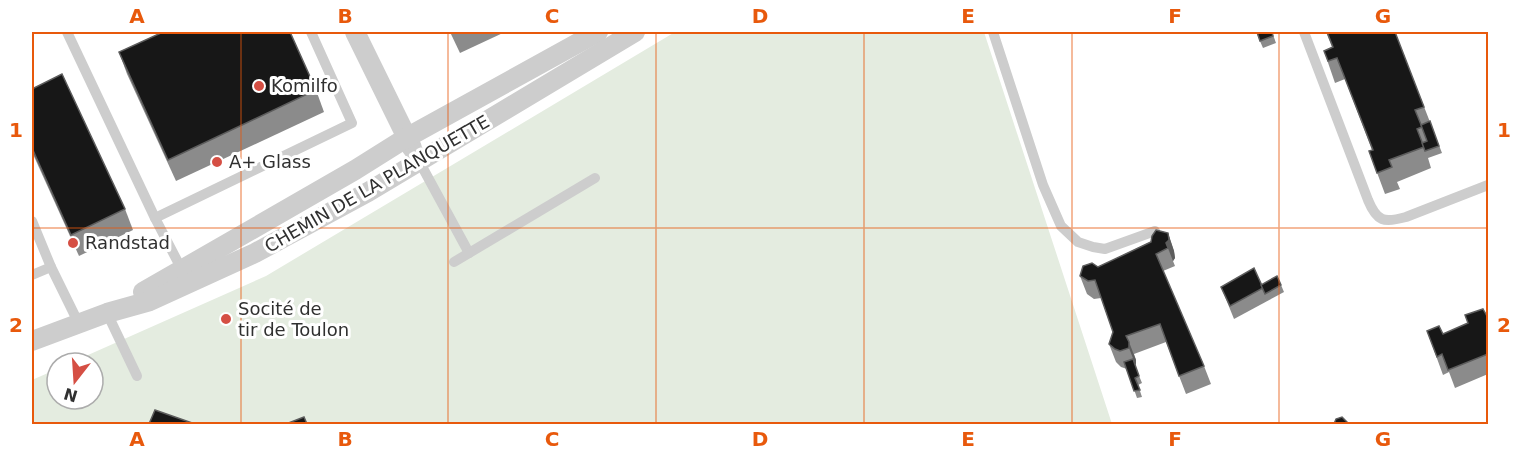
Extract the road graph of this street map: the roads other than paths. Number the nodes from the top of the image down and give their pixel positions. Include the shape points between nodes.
1 (67, 32) edge
2 (311, 32) edge
3 (355, 32) edge
4 (598, 32) edge
5 (635, 32) edge
6 (993, 32) edge
7 (1304, 32) edge
8 (406, 138) junction
9 (419, 161) junction
10 (595, 178) dead end
11 (1488, 184) edge
12 (154, 218) junction
13 (32, 221) edge
14 (1155, 231) edge
15 (470, 253) junction
16 (454, 262) dead end
17 (51, 267) junction
18 (182, 270) junction
19 (32, 275) edge
20 (107, 313) junction
21 (79, 324) junction
22 (32, 341) edge
23 (138, 376) dead end

1 - 12 lane
2 - 12 lane via 352,123
3 - 8 street
4 - 8 street, CHEMIN DE LA PLANQUETTE
5 - 9 street, CHEMIN DE LA PLANQUETTE
6 - 14 lane via 1060,226 1078,242 1105,249
7 - 11 lane via 1368,200 1381,219 1406,217
8 - 9 street
8 - 18 street, CHEMIN DE LA PLANQUETTE
9 - 15 lane
9 - 20 street, CHEMIN DE LA PLANQUETTE via 245,258 150,301
10 - 15 lane
12 - 18 lane
13 - 17 lane
15 - 16 lane
17 - 19 lane
17 - 21 lane
18 - 20 street, CHEMIN DE LA PLANQUETTE
20 - 21 street, CHEMIN DE LA PLANQUETTE
20 - 23 lane
21 - 22 street, CHEMIN DE LA PLANQUETTE

